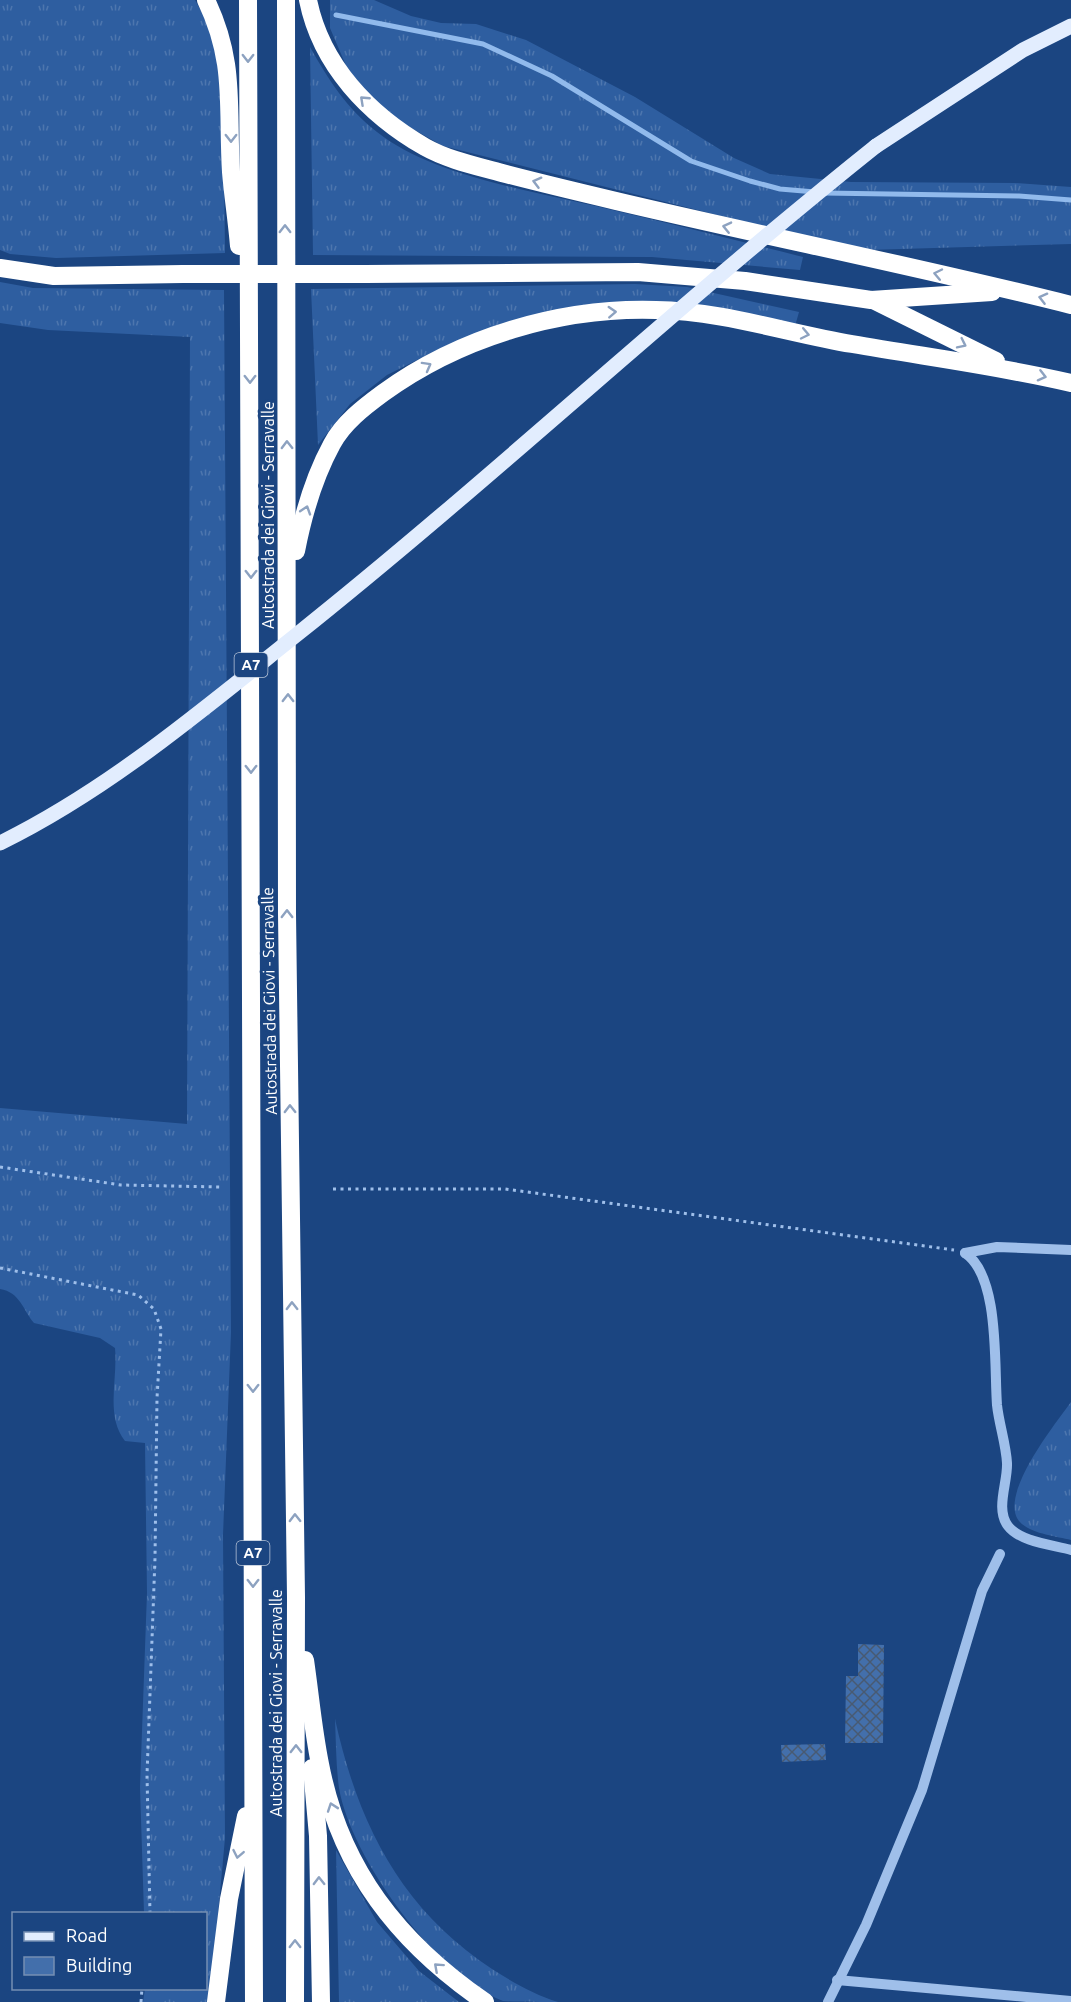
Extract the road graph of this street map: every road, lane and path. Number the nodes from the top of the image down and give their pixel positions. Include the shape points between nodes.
1 (206, 0) edge
2 (248, 0) edge
3 (285, 0) edge
4 (308, 0) edge
5 (1071, 26) edge
6 (0, 268) edge
7 (1015, 291) junction
8 (871, 300) junction
9 (1071, 305) edge
10 (250, 348) junction
11 (1012, 369) junction
12 (1071, 383) edge
13 (289, 588) junction
14 (0, 843) edge
15 (0, 1167) edge
16 (220, 1187) dead end
17 (333, 1189) dead end
18 (1071, 1250) edge
19 (965, 1253) junction
20 (0, 1268) edge
21 (1071, 1550) edge
22 (1000, 1554) dead end
23 (296, 1597) junction
24 (312, 1709) junction
25 (254, 1776) junction
26 (150, 1912) edge
27 (837, 1980) junction
28 (1071, 2001) edge
29 (216, 2002) edge
30 (254, 2002) edge
31 (295, 2002) edge
32 (321, 2002) edge
33 (485, 2002) edge
34 (828, 2002) edge

1 -> 10 highway via 219,28 228,67 231,170
2 -> 10 highway, Autostrada dei Giovi - Serravalle / A7
13 -> 3 highway, Autostrada dei Giovi - Serravalle / A7
7 -> 4 highway via 569,190 470,164 427,148 390,124 358,96 334,66 312,23
5 - 14 main road, bridge via 1023,50 876,146 790,214 355,588 169,737 28,830
6 - 8 highway, bridge via 54,276 638,272 746,281
7 - 8 highway
9 -> 7 highway
8 -> 11 highway
10 -> 25 highway, Autostrada dei Giovi - Serravalle / A7
11 -> 12 highway
13 -> 11 highway via 303,519 332,442 359,411 400,381 452,353 510,330 582,314 656,309
23 -> 13 highway, Autostrada dei Giovi - Serravalle / A7 via 287,914
15 - 16 path via 122,1185
17 - 19 path via 477,1187 529,1191
18 - 19 lane via 997,1247
19 - 21 lane via 981,1270 988,1301 997,1406 1007,1466 1004,1518 1014,1531
20 - 26 path via 138,1295 154,1310 162,1329 147,1764
22 - 27 lane via 982,1591 914,1810 866,1925
23 - 24 highway
31 -> 23 highway, Autostrada dei Giovi - Serravalle / A7
32 -> 24 highway
33 -> 24 highway via 406,1938 374,1897 331,1806
25 -> 29 highway via 229,1899
25 - 30 highway, Autostrada dei Giovi - Serravalle / A7
27 - 28 lane
27 - 34 lane

